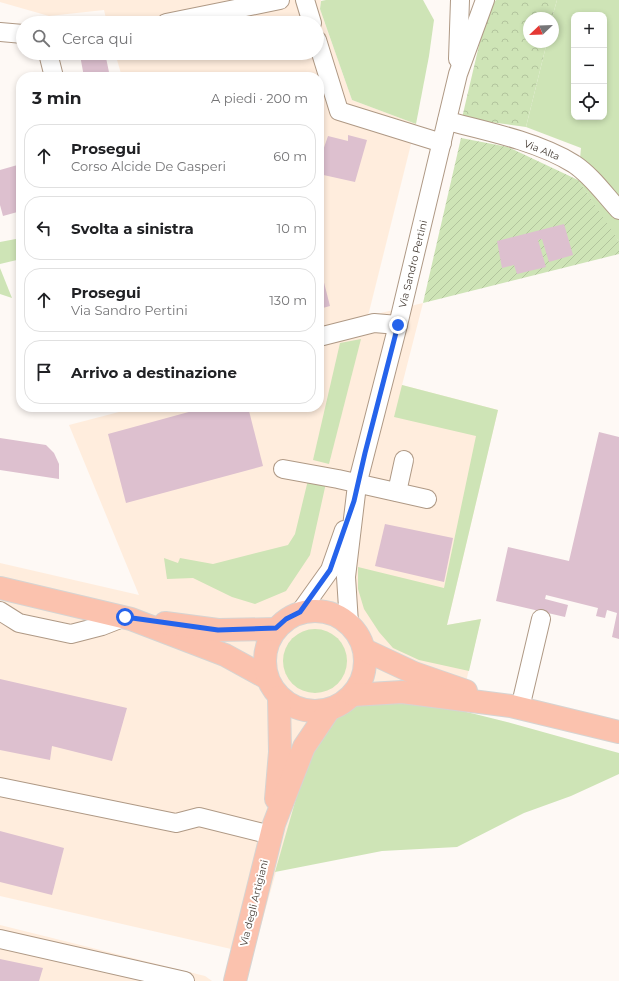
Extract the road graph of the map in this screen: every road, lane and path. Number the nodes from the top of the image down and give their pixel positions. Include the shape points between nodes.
1 (280, 0) edge
2 (305, 0) edge
3 (460, 0) edge
4 (485, 0) edge
5 (201, 16) edge
6 (310, 16) edge
7 (0, 32) edge
8 (16, 33) edge
9 (50, 60) edge
10 (323, 60) edge
11 (53, 72) edge
12 (458, 74) junction
13 (447, 122) junction
14 (442, 143) junction
15 (619, 210) edge
16 (398, 325) junction
17 (324, 336) edge
18 (404, 460) dead end
19 (283, 469) dead end
20 (397, 492) junction
21 (356, 493) junction
22 (427, 499) dead end
23 (0, 588) edge
24 (0, 611) edge
25 (300, 612) junction
26 (128, 618) junction
27 (541, 620) dead end
28 (349, 623) junction
29 (276, 628) junction
30 (364, 650) junction
31 (267, 678) junction
32 (353, 695) junction
33 (279, 697) junction
34 (515, 707) junction
35 (329, 710) junction
36 (619, 732) edge
37 (0, 787) edge
38 (272, 830) junction
39 (0, 939) edge
40 (185, 981) edge
41 (235, 981) edge

1 - 5 street
2 - 6 street
3 - 12 street, Via Sandro Pertini
4 - 12 street, Via Sandro Pertini
7 - 8 street
9 - 11 street
10 - 14 street via 339,111
12 - 13 street, Via Sandro Pertini
13 - 14 street, Via Sandro Pertini
13 - 15 street, Via Alta via 532,145 574,164
14 - 16 street, Via Sandro Pertini
16 - 17 street via 374,324
16 - 21 street, Via Sandro Pertini
18 - 20 street
19 - 21 street
20 - 21 street
20 - 22 street
21 - 25 street, Via Sandro Pertini via 330,570
21 - 28 street, Via Sandro Pertini via 346,577
23 - 26 main road
24 - 26 street via 19,623 71,634
25 - 28 main road via 317,610 334,614
25 - 29 main road
26 - 29 main road via 218,630
26 - 31 main road via 225,655
27 - 34 street
28 - 30 main road via 359,636
29 - 31 main road via 267,644 265,655
30 - 32 main road via 363,676
30 - 34 main road via 414,673
31 - 33 main road
32 - 34 main road via 402,692
32 - 35 main road
33 - 35 main road via 303,710
33 - 38 main road, Via degli Artigiani via 280,752
34 - 36 main road
35 - 38 main road, Via degli Artigiani via 304,747
37 - 38 street via 176,823 199,817
38 - 41 main road, Via degli Artigiani
39 - 40 street

